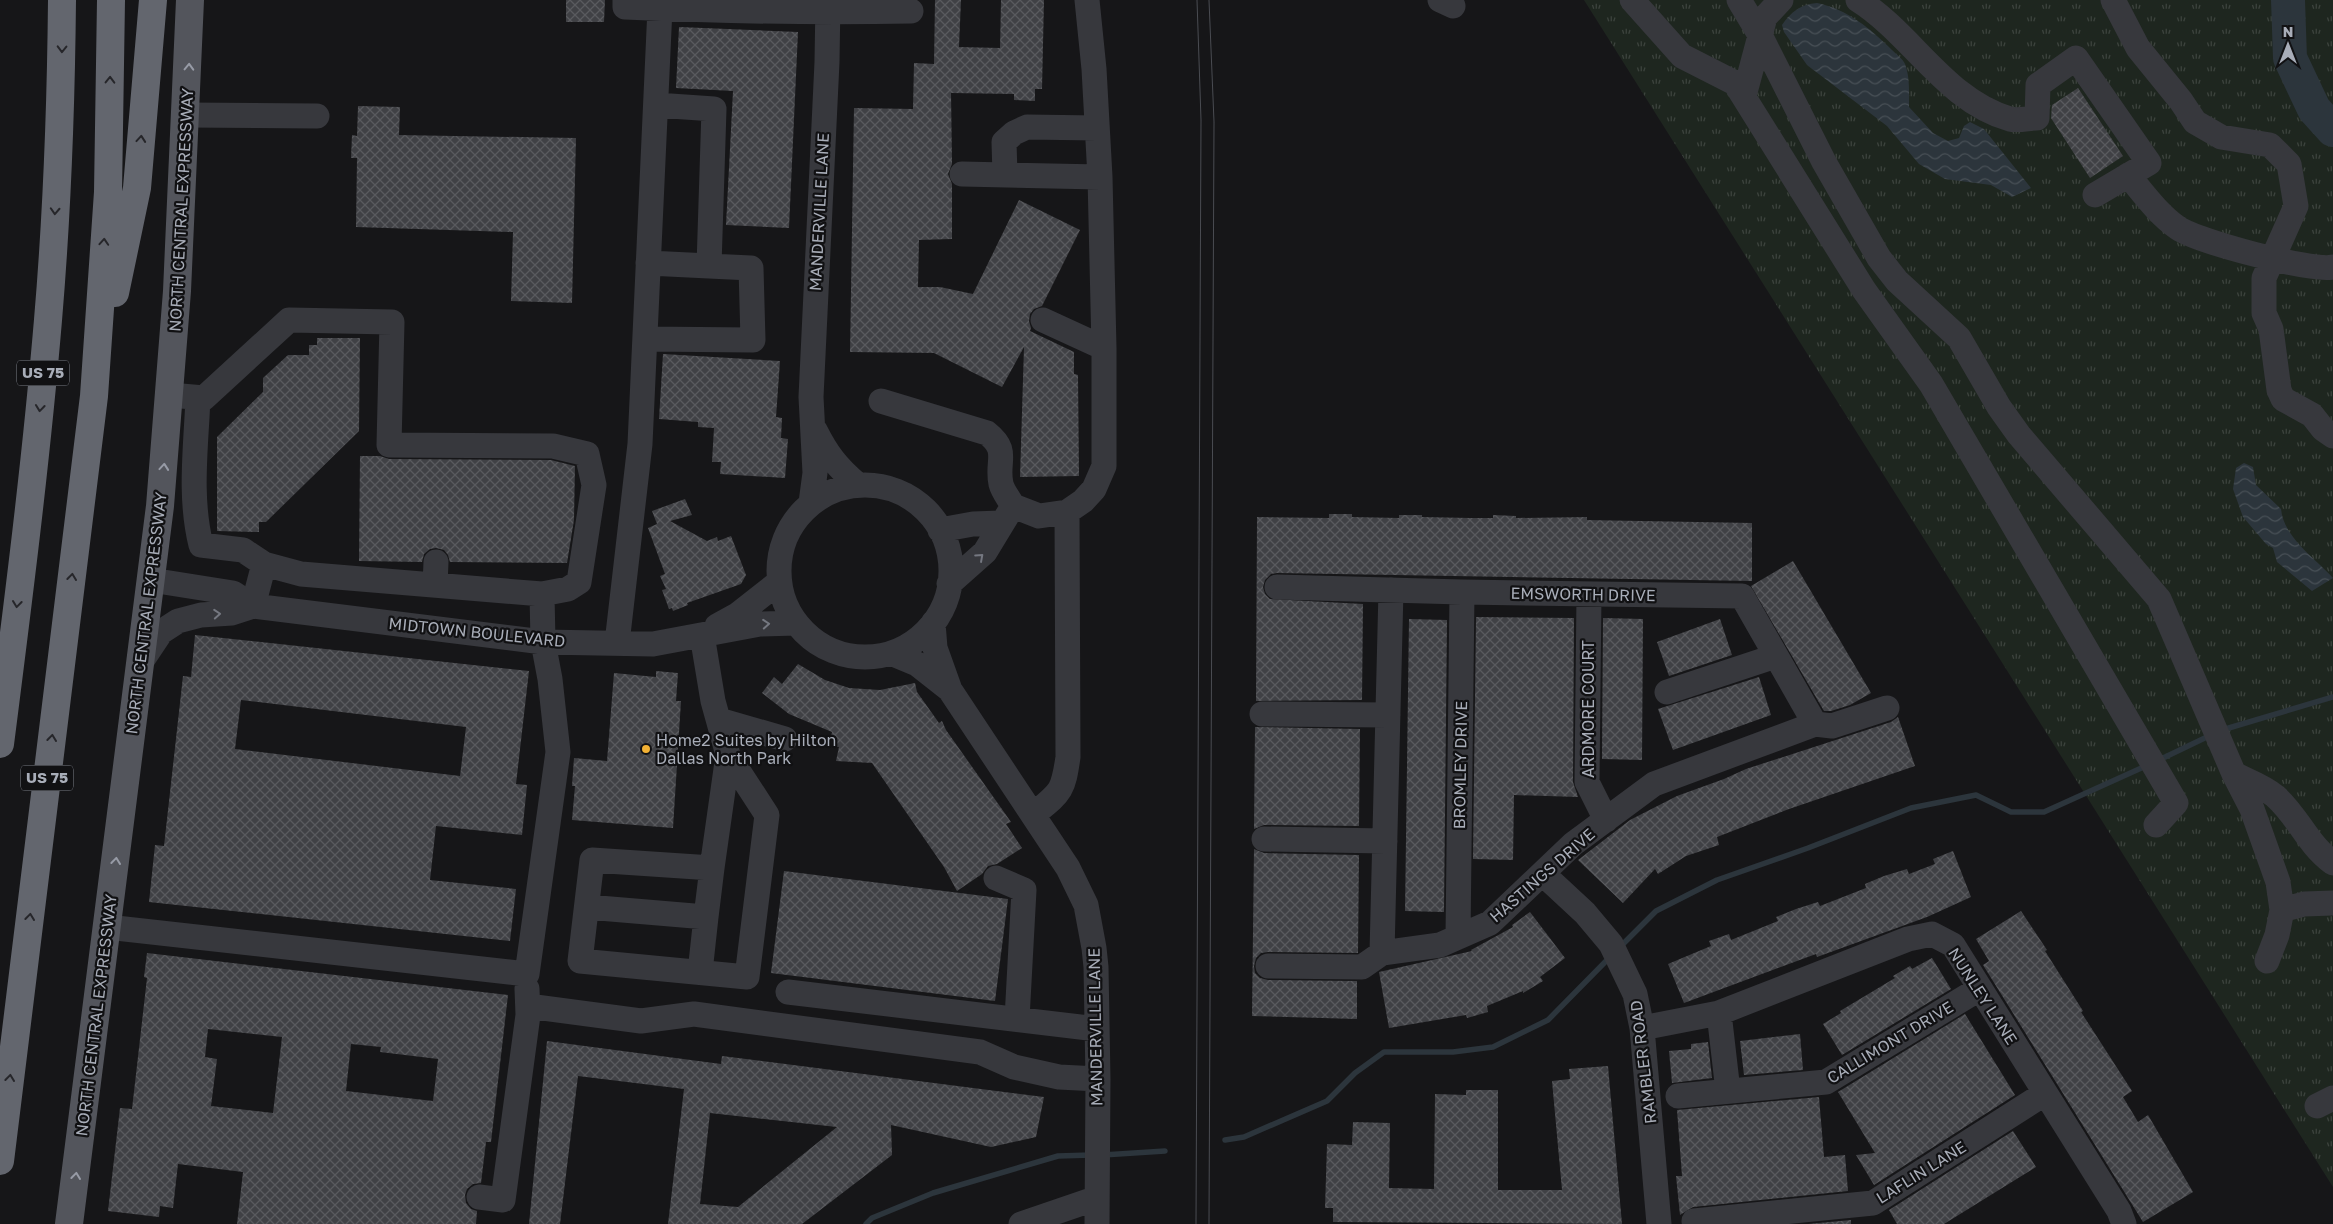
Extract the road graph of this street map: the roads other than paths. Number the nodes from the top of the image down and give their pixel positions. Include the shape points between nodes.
1 (62, 0) edge
2 (111, 0) edge
3 (153, 0) edge
4 (190, 0) edge
5 (625, 0) edge
6 (1087, 0) edge
7 (1632, 0) edge
8 (1739, 0) edge
9 (1781, 0) edge
10 (2113, 0) edge
11 (1861, 1) edge
12 (828, 6) edge
13 (885, 6) edge
14 (660, 8) junction
15 (911, 11) dead end
16 (1760, 35) junction
17 (1744, 96) junction
18 (656, 105) junction
19 (186, 115) junction
20 (317, 116) dead end
21 (1097, 128) junction
22 (962, 174) dead end
23 (1005, 175) junction
24 (2128, 175) junction
25 (1100, 177) junction
26 (2095, 195) dead end
27 (2273, 258) junction
28 (648, 263) junction
29 (708, 266) junction
30 (2333, 267) edge
31 (1043, 320) dead end
32 (645, 339) junction
33 (1104, 348) junction
34 (170, 395) junction
35 (94, 396) junction
36 (198, 398) junction
37 (881, 401) dead end
38 (812, 424) junction
39 (2333, 436) edge
40 (857, 484) junction
41 (811, 503) junction
42 (1067, 512) junction
43 (1007, 515) junction
44 (940, 530) junction
45 (264, 564) junction
46 (151, 580) junction
47 (778, 582) junction
48 (949, 584) junction
49 (1277, 587) dead end
50 (1391, 590) junction
51 (1462, 592) junction
52 (542, 594) junction
53 (1589, 594) junction
54 (253, 606) junction
55 (933, 622) junction
56 (796, 623) junction
57 (702, 635) junction
58 (543, 642) junction
59 (617, 643) junction
60 (894, 654) junction
61 (1776, 656) junction
62 (141, 662) junction
63 (950, 690) junction
64 (1667, 692) dead end
65 (1887, 708) dead end
66 (1262, 714) dead end
67 (1388, 715) junction
68 (719, 720) junction
69 (1815, 724) junction
70 (785, 739) dead end
71 (0, 744) edge
72 (728, 755) junction
73 (2234, 774) junction
74 (1034, 814) junction
75 (1606, 820) junction
76 (2156, 825) dead end
77 (1264, 839) dead end
78 (1385, 841) junction
79 (2333, 863) edge
80 (712, 868) junction
81 (1543, 874) junction
82 (996, 878) dead end
83 (2333, 903) edge
84 (587, 907) junction
85 (2282, 910) junction
86 (706, 916) junction
87 (107, 927) junction
88 (1458, 937) junction
89 (1382, 953) junction
90 (2267, 961) dead end
91 (1268, 966) dead end
92 (700, 972) junction
93 (527, 974) junction
94 (1979, 989) junction
95 (788, 992) dead end
96 (528, 1006) junction
97 (1719, 1013) junction
98 (1017, 1019) junction
99 (1642, 1028) junction
100 (1097, 1029) junction
101 (1098, 1079) junction
102 (1728, 1091) junction
103 (2044, 1094) junction
104 (1678, 1096) dead end
105 (0, 1161) edge
106 (479, 1197) dead end
107 (1097, 1198) junction
108 (1822, 1216) edge
109 (1694, 1221) dead end
110 (69, 1224) edge
111 (1021, 1224) edge
112 (1097, 1224) edge
113 (1659, 1224) edge
114 (2124, 1224) edge

1 -> 71 highway, US 75 via 58,164 48,319 31,495
35 -> 2 highway, US 75 via 108,192
35 -> 3 highway via 137,188
19 -> 4 main road, NORTH CENTRAL EXPRESSWAY
5 - 14 street via 625,7
6 - 21 street
7 - 17 street via 1682,56 1735,83
8 - 16 street
9 - 16 street via 1765,17
10 - 27 street via 2138,48 2195,122 2221,137 2270,145 2289,164 2296,206
11 - 24 street via 1952,87 2012,120 2037,118 2038,85 2076,58 2149,163
12 - 13 street
12 - 14 street
12 - 38 street, MANDERVILLE LANE
13 - 15 street
14 - 18 street
16 - 17 street
16 - 73 street via 1824,162 1879,258 1897,281 1959,338 1999,407 2019,434 2159,599
17 - 76 street via 1864,290 1930,384 2176,803
18 - 28 street
18 - 29 street via 714,109
19 - 20 street
19 - 34 main road, NORTH CENTRAL EXPRESSWAY
21 - 23 street via 1027,127 1014,133 1004,142
21 - 25 street
22 - 23 street
23 - 25 street
24 - 26 street
24 - 27 street via 2160,214 2180,229
25 - 33 street
27 - 30 street via 2308,267
27 - 39 street via 2264,278 2264,313 2271,329 2279,390 2284,399 2312,415
28 - 29 street
28 - 32 street
29 - 32 street via 751,268 753,340
31 - 33 street
32 - 59 street via 640,444
33 - 42 street via 1104,466 1094,489
34 - 36 street
46 -> 34 main road, NORTH CENTRAL EXPRESSWAY
105 -> 35 highway, US 75
36 - 45 street via 194,484 195,520 201,545 243,550
36 - 52 street via 204,398 289,320 392,322 389,445 553,446 587,454 594,485 579,582 568,589
37 - 43 street via 987,433 995,439 1002,450 1002,484
38 - 40 street, MANDERVILLE LANE via 838,469
38 - 41 street, MANDERVILLE LANE via 815,473
40 - 41 street via 835,490
40 - 44 street via 890,488 914,499
41 - 47 street via 797,516 785,536 778,559
42 - 43 street via 1039,516
42 - 74 street via 1068,757 1064,781 1057,796
43 - 44 street
48 -> 43 street via 985,552
44 - 48 street via 946,541 951,567
45 - 52 street via 301,574 436,573
45 - 54 street
46 - 54 street, MIDTOWN BOULEVARD via 233,594
46 - 62 main road, NORTH CENTRAL EXPRESSWAY
47 - 56 street
47 - 57 street, MIDTOWN BOULEVARD via 737,615
48 - 55 street via 948,594
49 - 50 street, EMSWORTH DRIVE
50 - 51 street, EMSWORTH DRIVE
50 - 67 street
51 - 53 street, EMSWORTH DRIVE
51 - 88 street, BROMLEY DRIVE
52 - 58 street
53 - 61 street, EMSWORTH DRIVE via 1742,596
53 - 75 street, ARDMORE COURT via 1587,782
54 - 58 street, MIDTOWN BOULEVARD
62 -> 54 street, MIDTOWN BOULEVARD via 161,632 178,621 201,615 232,613
55 - 60 street via 910,647
55 - 63 street, MANDERVILLE LANE via 935,648
57 -> 56 street, MIDTOWN BOULEVARD via 760,624
56 - 60 street via 820,644 844,654
57 - 59 street, MIDTOWN BOULEVARD via 653,644
57 - 68 street
58 - 59 street, MIDTOWN BOULEVARD
58 - 93 street via 558,752
60 - 63 street, MANDERVILLE LANE via 917,664
61 - 64 street
61 - 69 street, EMSWORTH DRIVE
87 -> 62 main road, NORTH CENTRAL EXPRESSWAY
63 - 74 street, MANDERVILLE LANE
65 - 69 street, HASTINGS DRIVE via 1832,726
66 - 67 street
67 - 78 street
68 - 70 street
68 - 72 street
69 - 75 street, HASTINGS DRIVE via 1654,784
72 - 80 street
72 - 92 street via 767,815 747,976
73 - 79 street via 2276,796 2294,816 2311,844
73 - 85 street via 2252,809 2278,882
74 - 100 street, MANDERVILLE LANE via 1077,884 1086,905 1094,948
75 - 81 street, HASTINGS DRIVE via 1573,844
77 - 78 street
78 - 89 street
80 - 84 street via 592,860
80 - 86 street
81 - 88 street, HASTINGS DRIVE via 1490,923
81 - 99 street, RAMBLER ROAD via 1611,944 1635,994
82 - 98 street via 1024,890
83 - 85 street via 2304,904
84 - 86 street
84 - 92 street via 580,961
85 - 90 street
86 - 92 street
87 - 93 street
110 -> 87 main road, NORTH CENTRAL EXPRESSWAY
88 - 89 street, HASTINGS DRIVE via 1440,945
89 - 91 street, HASTINGS DRIVE via 1362,967
93 - 96 street
94 - 97 street, NUNLEY LANE via 1953,945 1932,934 1908,938
94 - 102 street, CALLIMONT DRIVE via 1826,1082
94 - 103 street, NUNLEY LANE
95 - 98 street
96 - 101 street via 641,1021 694,1014 980,1052 1014,1068 1059,1077
96 - 106 street via 503,1200
97 - 99 street, NUNLEY LANE
97 - 102 street
98 - 100 street
99 - 113 street, RAMBLER ROAD
100 - 101 street, MANDERVILLE LANE
101 - 107 street, MANDERVILLE LANE
102 - 104 street, CALLIMONT DRIVE
103 - 108 street, LAFLIN LANE via 1873,1202
103 - 114 street, NUNLEY LANE via 2119,1211
107 - 111 street
107 - 112 street, MANDERVILLE LANE
108 - 109 street, LAFLIN LANE

